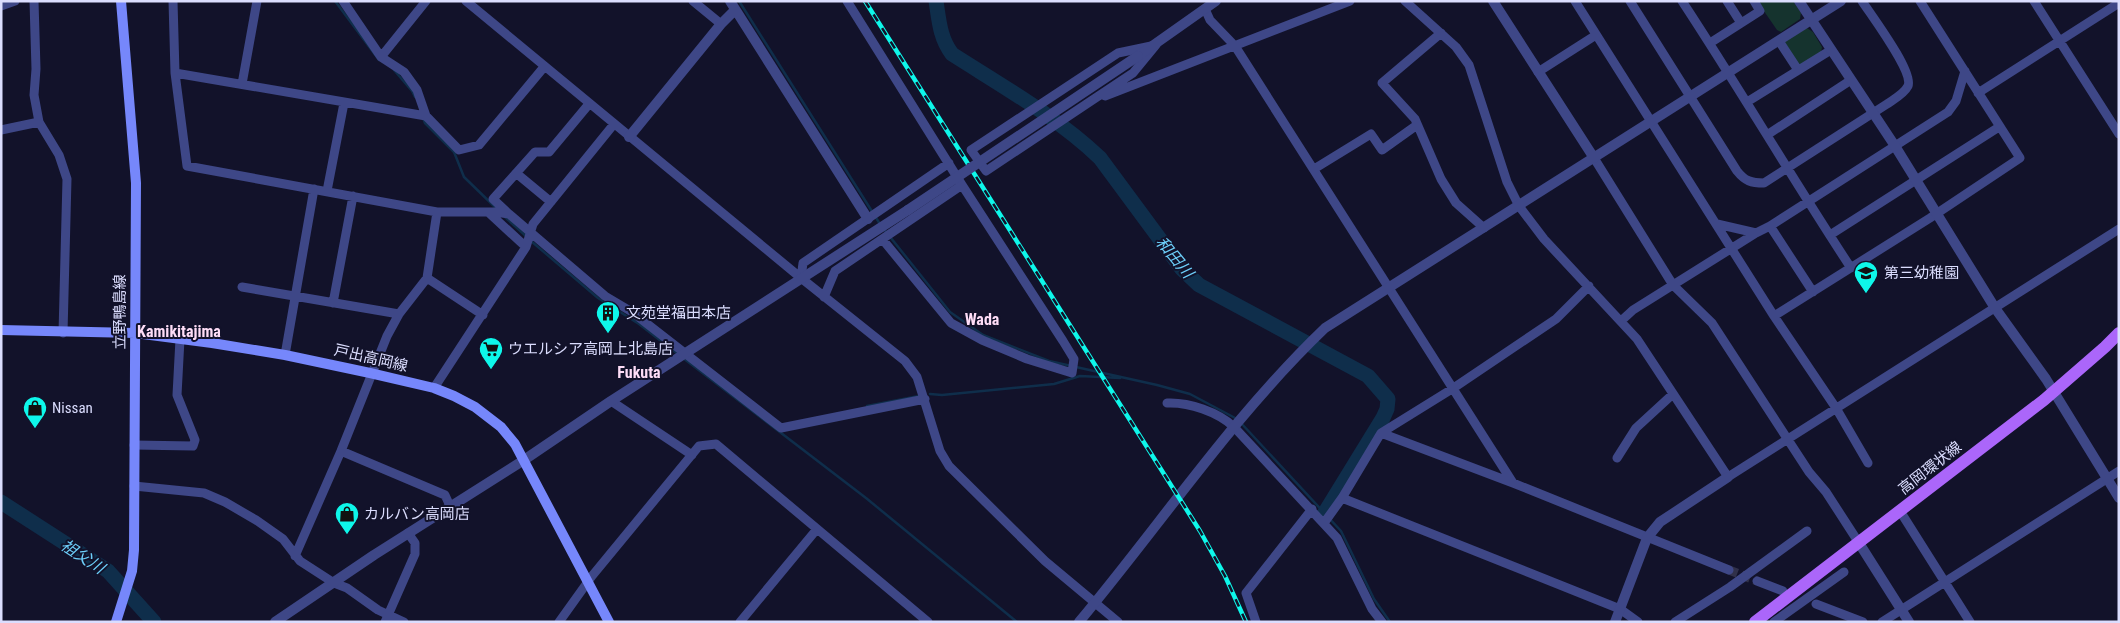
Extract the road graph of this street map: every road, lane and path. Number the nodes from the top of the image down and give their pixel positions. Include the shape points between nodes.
1 (14, 1) edge
2 (34, 1) edge
3 (121, 1) edge
4 (173, 1) edge
5 (257, 1) edge
6 (343, 1) edge
7 (426, 1) edge
8 (693, 1) edge
9 (847, 1) edge
10 (1216, 1) edge
11 (1350, 1) edge
12 (1405, 1) edge
13 (1493, 1) edge
14 (1630, 1) edge
15 (1682, 1) edge
16 (1727, 1) edge
17 (1754, 1) edge
18 (1799, 1) edge
19 (1841, 1) edge
20 (1862, 1) edge
21 (1920, 1) edge
22 (2034, 1) edge
23 (470, 3) edge
24 (2119, 3) edge
25 (1577, 4) edge
26 (1, 6) edge
27 (732, 6) edge
28 (1205, 9) junction
29 (1811, 21) junction
30 (1741, 23) junction
31 (721, 24) junction
32 (1441, 33) junction
33 (1596, 35) junction
34 (2060, 40) junction
35 (1779, 41) junction
36 (1710, 43) junction
37 (1156, 44) junction
38 (1235, 46) junction
39 (1831, 50) junction
40 (381, 57) junction
41 (544, 67) junction
42 (1798, 70) junction
43 (1964, 71) junction
44 (1538, 72) junction
45 (1729, 72) junction
46 (175, 73) junction
47 (1851, 80) junction
48 (242, 84) junction
49 (1978, 93) junction
50 (1690, 97) junction
51 (1091, 101) junction
52 (1747, 102) junction
53 (344, 103) junction
54 (589, 104) junction
55 (1873, 113) junction
56 (423, 116) junction
57 (1650, 121) junction
58 (39, 122) junction
59 (614, 124) junction
60 (1417, 125) junction
61 (1999, 127) junction
62 (1, 130) edge
63 (2119, 134) edge
64 (1767, 135) junction
65 (629, 137) junction
66 (1895, 146) junction
67 (1594, 158) junction
68 (949, 163) junction
69 (1787, 168) junction
70 (1314, 169) junction
71 (516, 173) junction
72 (1916, 180) junction
73 (962, 185) junction
74 (314, 189) junction
75 (328, 191) junction
76 (904, 194) junction
77 (353, 196) junction
78 (551, 202) junction
79 (1807, 202) junction
80 (1519, 206) junction
81 (438, 212) junction
82 (499, 213) junction
83 (1936, 214) junction
84 (918, 216) junction
85 (869, 218) junction
86 (1717, 224) junction
87 (1770, 226) junction
88 (1484, 228) junction
89 (2119, 229) edge
90 (1756, 233) junction
91 (1830, 235) junction
92 (883, 239) junction
93 (528, 240) junction
94 (1733, 248) junction
95 (1851, 268) junction
96 (427, 278) junction
97 (801, 278) junction
98 (1673, 285) junction
99 (1589, 286) junction
100 (242, 287) dead end
101 (1389, 287) junction
102 (1813, 292) junction
103 (824, 296) junction
104 (294, 297) junction
105 (333, 303) junction
106 (1995, 308) junction
107 (399, 314) junction
108 (482, 315) junction
109 (1774, 316) junction
110 (1621, 321) junction
111 (1, 330) edge
112 (63, 333) junction
113 (135, 333) junction
114 (2119, 333) edge
115 (180, 339) junction
116 (2119, 346) edge
117 (686, 353) junction
118 (285, 355) junction
119 (370, 373) junction
120 (434, 388) junction
121 (1452, 389) junction
122 (1674, 394) junction
123 (2055, 395) junction
124 (925, 399) junction
125 (611, 400) junction
126 (1167, 403) dead end
127 (1836, 408) junction
128 (1237, 423) junction
129 (1381, 433) junction
130 (1787, 438) junction
131 (134, 445) junction
132 (340, 451) junction
133 (692, 455) junction
134 (1617, 458) dead end
135 (524, 460) junction
136 (1868, 463) dead end
137 (2119, 471) edge
138 (1728, 477) junction
139 (2107, 479) junction
140 (1513, 483) junction
141 (134, 486) junction
142 (1342, 498) junction
143 (2119, 498) edge
144 (450, 506) junction
145 (1312, 509) junction
146 (1902, 514) junction
147 (1328, 518) junction
148 (817, 529) junction
149 (1807, 531) dead end
150 (408, 533) junction
151 (1647, 538) junction
152 (1861, 546) junction
153 (295, 556) junction
154 (1729, 570) tunnel mouth
155 (1844, 572) dead end
156 (587, 581) junction
157 (1757, 581) tunnel mouth
158 (334, 582) junction
159 (1946, 582) junction
160 (1783, 591) dead end
161 (1094, 604) junction
162 (1816, 604) dead end
163 (1620, 609) junction
164 (1900, 609) junction
165 (387, 619) edge
166 (923, 620) edge
167 (116, 622) edge
168 (276, 622) edge
169 (404, 622) edge
170 (559, 622) edge
171 (609, 622) edge
172 (740, 622) edge
173 (1079, 622) edge
174 (1118, 622) edge
175 (1256, 622) edge
176 (1382, 622) edge
177 (1615, 622) edge
178 (1638, 622) edge
179 (1675, 622) edge
180 (1755, 622) edge
181 (1763, 622) edge
182 (1774, 622) edge
183 (1863, 622) edge
184 (1882, 622) edge
185 (1909, 622) edge
186 (1970, 622) edge

1 - 26 street
2 - 58 street via 34,95
3 - 113 main road, 立野鴨島線 via 136,183
4 - 46 street
5 - 48 street
6 - 40 street
7 - 40 street
8 - 31 street
9 - 68 street
10 - 28 street
11 - 38 street
12 - 32 street
13 - 44 street
14 - 50 street
15 - 36 street
16 - 30 street
17 - 30 street via 1760,11
18 - 29 street
19 - 29 street
20 - 55 street via 1909,77 1908,85 1901,94
21 - 43 street
22 - 34 street
23 - 41 street
24 - 34 street
25 - 33 street
27 - 31 street
27 - 85 street
28 - 37 street
28 - 38 street via 1210,20
29 - 35 street
29 - 39 street
30 - 36 street
31 - 65 street
32 - 60 street via 1382,83
32 - 80 street via 1469,65 1507,182
33 - 44 street
33 - 57 street
34 - 49 street
34 - 63 street
35 - 42 street
35 - 45 street
36 - 45 street
37 - 51 street via 1133,73
37 - 51 street via 1118,53 971,150 986,171
37 - 97 street, bridge
38 - 51 street
38 - 70 street
39 - 42 street
39 - 47 street
40 - 56 street via 404,72 417,90
41 - 54 street
41 - 56 street via 479,145 459,150
42 - 52 street
43 - 49 street
43 - 66 street via 1956,101 1948,112
44 - 67 street
45 - 50 street
45 - 52 street
46 - 48 street
46 - 74 street via 187,166
47 - 55 street
47 - 64 street
48 - 53 street
49 - 61 street
50 - 57 street
50 - 69 street via 1743,178 1752,183 1764,183
52 - 64 street
53 - 56 street
53 - 75 street
54 - 59 street
54 - 71 street via 549,152 535,152
55 - 66 street
55 - 69 street
57 - 67 street
57 - 86 street
58 - 62 street
58 - 112 street via 59,155 67,180
59 - 65 street
59 - 78 street
60 - 70 street via 1382,150 1371,134
60 - 88 street via 1441,179 1456,203
61 - 72 street
61 - 83 street via 2020,158
64 - 69 street
65 - 97 street
66 - 72 street
66 - 79 street
67 - 80 street
67 - 98 street
68 - 73 street
68 - 76 street
69 - 79 street
70 - 101 street
71 - 78 street
71 - 82 street via 493,199
72 - 83 street
72 - 91 street
73 - 84 street
73 - 92 street via 1074,359 1072,373 1027,359 951,323
74 - 75 street
74 - 104 street
75 - 77 street
76 - 84 street
76 - 85 street
77 - 81 street
77 - 105 street
78 - 93 street via 533,224
79 - 87 street
79 - 91 street
80 - 88 street
80 - 99 street via 1544,239
81 - 82 street
81 - 96 street
82 - 93 street
82 - 93 street
83 - 95 street
83 - 106 street
84 - 92 street
85 - 97 street via 803,263
86 - 90 street
86 - 94 street
87 - 90 street
87 - 102 street
88 - 101 street
89 - 106 street
90 - 94 street
91 - 95 street
92 - 103 street via 835,271
93 - 108 street
93 - 117 street
94 - 98 street
94 - 109 street
95 - 102 street
96 - 107 street
96 - 108 street
97 - 103 street
97 - 117 street
98 - 110 street
98 - 130 street via 1712,323
99 - 110 street
99 - 121 street via 1556,319
100 - 104 street
101 - 121 street
101 - 128 street via 1325,328 1284,367
102 - 109 street
103 - 124 street via 905,361 917,377
104 - 105 street
104 - 118 street
105 - 107 street
106 - 123 street
106 - 127 street
107 - 119 street
108 - 120 street
109 - 127 street
110 - 122 street
111 - 112 main road, 戸出高岡線
112 - 113 main road, 戸出高岡線
113 - 115 main road, 戸出高岡線
113 - 131 main road, 立野鴨島線
114 - 123 main road, 高岡環状線
115 - 118 main road, 戸出高岡線
115 - 131 street via 177,395 195,440 193,446
116 - 123 main road, 高岡環状線
117 - 124 street via 781,428
117 - 125 street
118 - 119 main road, 戸出高岡線
119 - 120 main road, 戸出高岡線
119 - 132 street
120 - 135 main road, 戸出高岡線 via 475,407 501,426
121 - 129 street
121 - 140 street
122 - 134 street via 1636,428
122 - 138 street
123 - 139 street
123 - 146 main road, 高岡環状線
124 - 161 street via 940,451 949,466 1045,561
125 - 133 street
125 - 135 street
126 - 128 street via 1178,402
127 - 130 street
127 - 136 street
128 - 145 street
128 - 161 street
129 - 140 street
129 - 142 street
130 - 138 street
130 - 152 street
131 - 141 main road, 立野鴨島線
132 - 144 street via 445,495
132 - 153 street
133 - 148 street via 699,446 716,444
133 - 156 street
135 - 144 street
135 - 156 main road, 戸出高岡線
137 - 139 street
138 - 151 street via 1660,522
139 - 143 street
139 - 159 street
140 - 151 street
141 - 153 street via 204,492 256,520 283,539
141 - 167 main road, 立野鴨島線 via 132,571
142 - 147 street
142 - 163 street
144 - 150 street
145 - 147 street
145 - 175 street via 1246,593
146 - 152 main road, 高岡環状線
146 - 159 street
147 - 176 street via 1372,609
148 - 166 street
148 - 172 street
149 - 179 street
150 - 158 street
150 - 165 street via 415,543 415,554
151 - 154 street
151 - 163 street
152 - 164 street
152 - 180 main road, 高岡環状線
152 - 181 main road, 高岡環状線
153 - 158 street
155 - 182 street
156 - 170 street
156 - 171 main road, 戸出高岡線
157 - 160 street
158 - 165 street via 347,588
158 - 168 street
159 - 164 street
159 - 186 street
161 - 173 street
161 - 174 street
162 - 183 street
163 - 177 street
163 - 178 street
164 - 184 street
164 - 185 street
165 - 169 street

